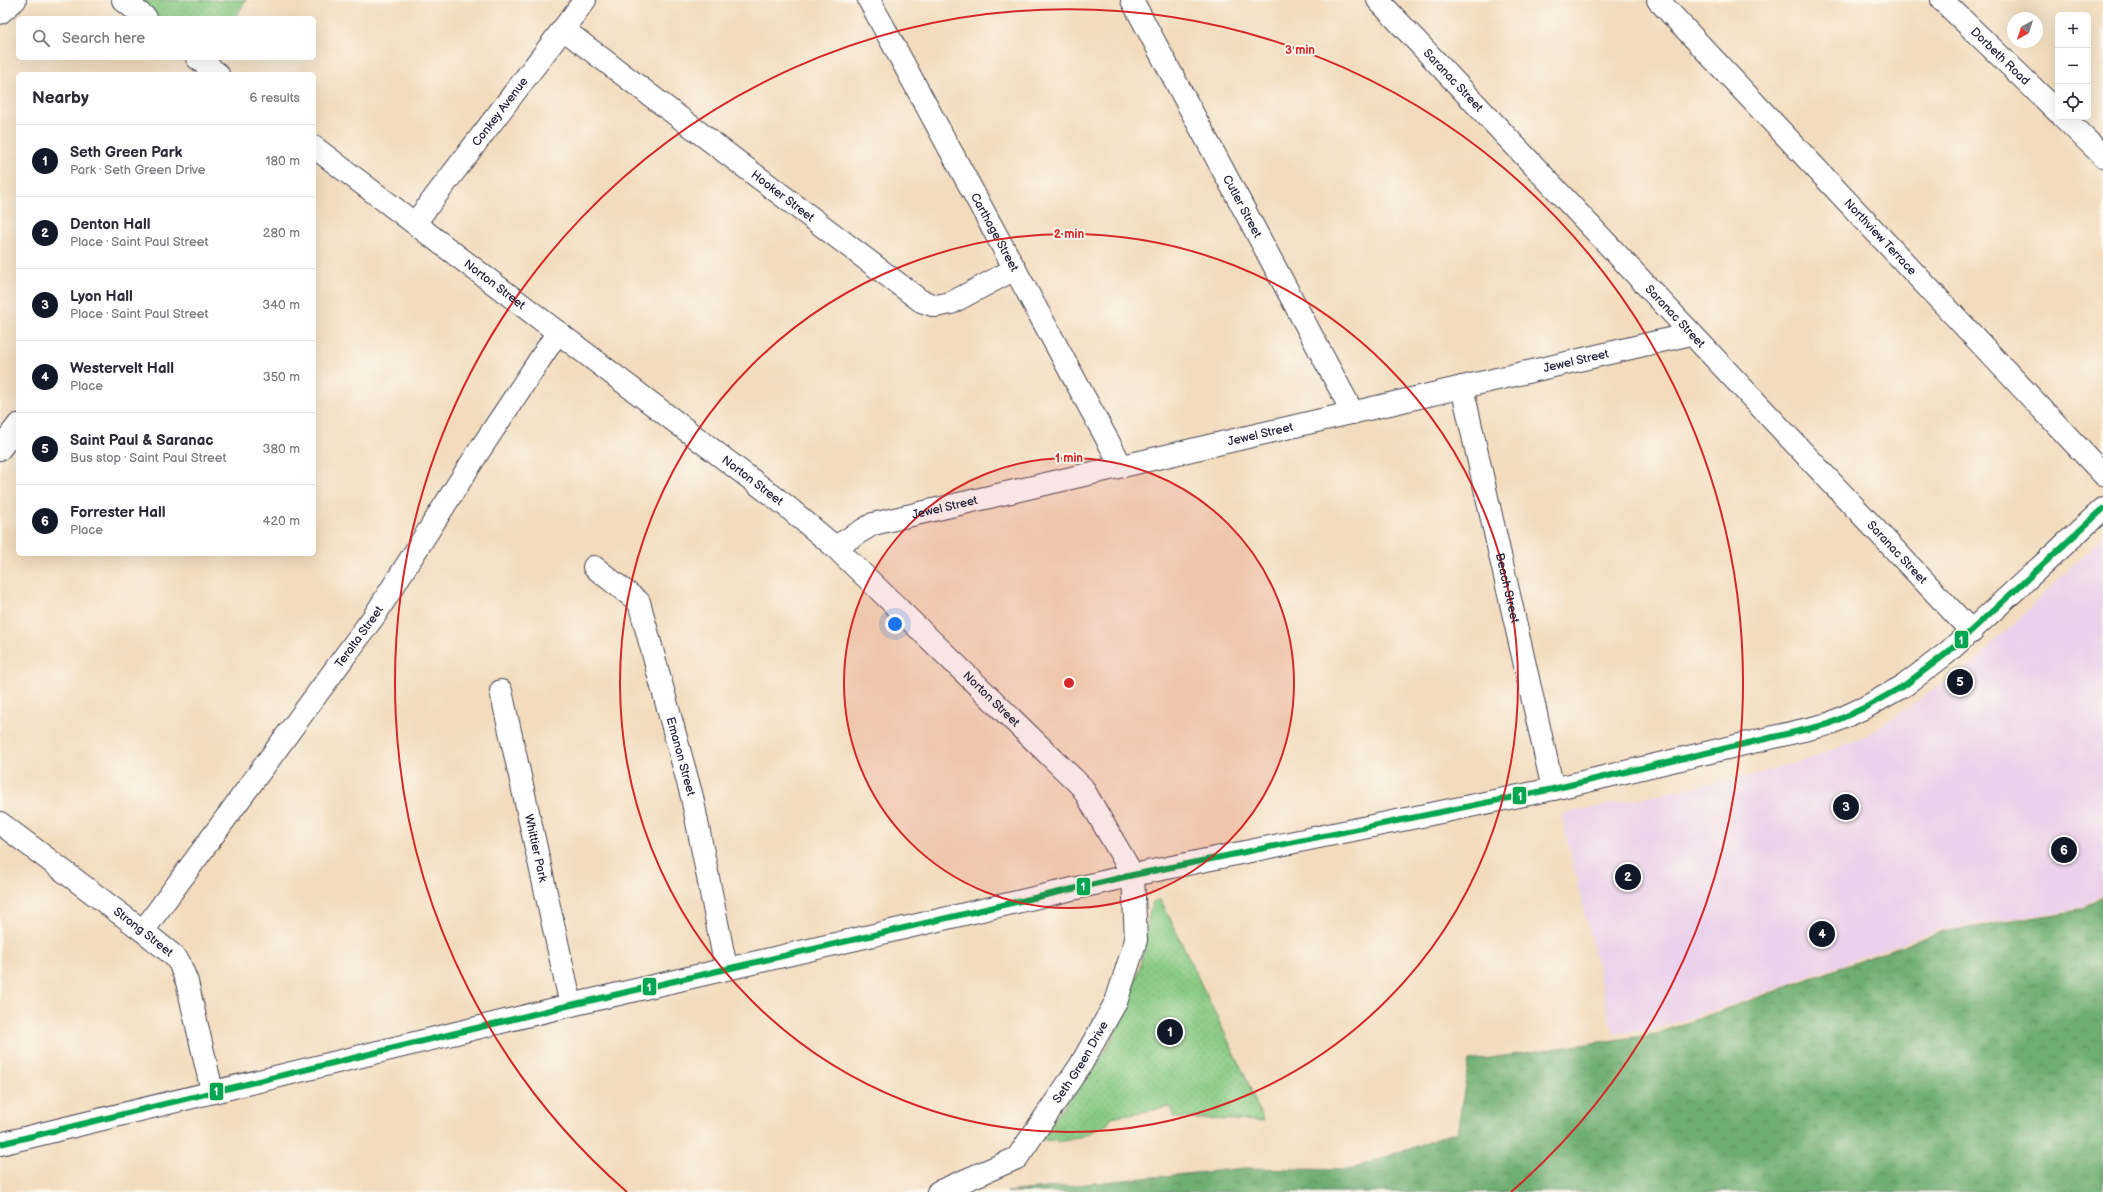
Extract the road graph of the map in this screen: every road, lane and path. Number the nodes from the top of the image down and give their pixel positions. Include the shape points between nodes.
1 (15, 0) edge
2 (123, 0) edge
3 (585, 0) edge
4 (869, 0) edge
5 (1132, 0) edge
6 (1378, 0) edge
7 (1658, 0) edge
8 (1942, 0) edge
9 (0, 13) edge
10 (143, 16) edge
11 (563, 29) junction
12 (200, 60) edge
13 (216, 72) edge
14 (2055, 109) edge
15 (2066, 120) edge
16 (316, 149) edge
17 (2103, 156) edge
18 (415, 223) junction
19 (1015, 269) junction
20 (558, 332) junction
21 (1691, 334) junction
22 (1462, 387) junction
23 (1353, 413) junction
24 (16, 428) edge
25 (0, 449) edge
26 (1121, 465) junction
27 (2103, 474) edge
28 (2103, 509) edge
29 (835, 547) junction
30 (594, 567) dead end
31 (1972, 632) junction
32 (501, 691) dead end
33 (1553, 789) junction
34 (0, 823) edge
35 (1133, 875) junction
36 (143, 931) junction
37 (726, 968) junction
38 (571, 1005) junction
39 (212, 1091) junction
40 (0, 1144) edge
41 (938, 1192) edge

1 - 9 street
2 - 10 street
3 - 11 street, Conkey Avenue
4 - 19 street, Carthage Street
5 - 23 street, Cutler Street
6 - 21 street, Saranac Street
7 - 27 street, Northview Terrace
8 - 14 street, Dorbeth Road
11 - 18 street, Conkey Avenue
11 - 19 street, Hooker Street via 921,300 936,306 952,303
12 - 13 street
15 - 17 street
16 - 18 street, Norton Street
18 - 20 street, Norton Street
19 - 26 street, Carthage Street
20 - 29 street, Norton Street via 785,505
20 - 36 street, Teralta Street via 375,615
21 - 22 street, Jewel Street
21 - 31 street, Saranac Street
22 - 23 street, Jewel Street
22 - 33 street, Beach Street
23 - 26 street, Jewel Street
24 - 25 street
26 - 29 street, Jewel Street via 873,524
28 - 31 street
29 - 35 street, Norton Street via 1082,787
30 - 37 street, Emanon Street via 639,602 692,797
31 - 33 street via 1905,685 1829,724
32 - 38 street, Whittier Park
33 - 35 street
34 - 36 street, Strong Street
35 - 37 street
35 - 41 street, Seth Green Drive via 1136,940 1116,1002 1080,1066 1017,1158
36 - 39 street, Strong Street via 173,955 183,970
37 - 38 street
38 - 39 street
39 - 40 street

